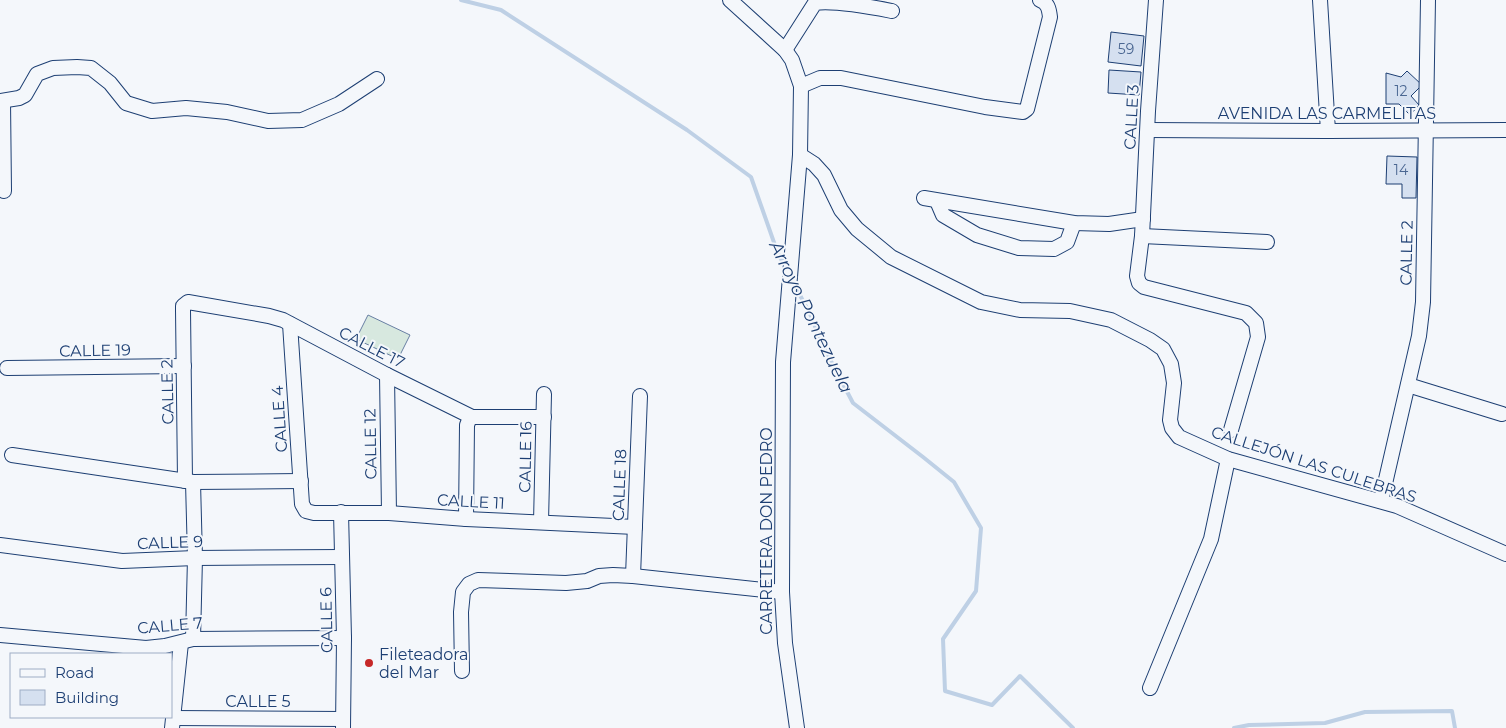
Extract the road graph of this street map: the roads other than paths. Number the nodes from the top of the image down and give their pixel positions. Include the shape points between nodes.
1 (730, 0) edge
2 (1040, 0) edge
3 (1156, 0) edge
4 (1320, 0) edge
5 (1428, 0) edge
6 (892, 12) dead end
7 (786, 50) junction
8 (377, 79) dead end
9 (801, 86) junction
10 (2, 101) edge
11 (1148, 130) junction
12 (1426, 130) junction
13 (1506, 130) edge
14 (1328, 131) junction
15 (800, 155) junction
16 (4, 192) dead end
17 (1143, 219) junction
18 (1074, 223) junction
19 (1142, 236) junction
20 (1266, 242) dead end
21 (185, 304) joint
22 (290, 324) junction
23 (184, 366) junction
24 (7, 368) dead end
25 (387, 375) junction
26 (1408, 384) junction
27 (544, 394) dead end
28 (640, 396) dead end
29 (1502, 414) dead end
30 (472, 417) junction
31 (544, 417) junction
32 (1231, 430) dead end
33 (12, 455) dead end
34 (1228, 459) junction
35 (189, 481) junction
36 (301, 482) junction
37 (1381, 501) junction
38 (306, 511) joint
39 (341, 512) junction
40 (388, 513) junction
41 (466, 519) junction
42 (541, 522) junction
43 (634, 527) junction
44 (0, 545) edge
45 (1506, 554) edge
46 (342, 557) junction
47 (195, 558) junction
48 (633, 576) junction
49 (782, 592) junction
50 (0, 635) edge
51 (344, 638) junction
52 (187, 641) junction
53 (462, 671) dead end
54 (1150, 688) dead end
55 (172, 723) edge
56 (343, 723) edge
57 (798, 728) edge

1 - 7 street
2 - 9 street via 1046,4 1050,17 1027,109 1023,112 841,78 820,78
3 - 11 street, CALLE 3
4 - 14 street
5 - 12 street, CALLE 2
6 - 7 street via 822,0 815,3
7 - 9 street
8 - 10 street via 339,104 302,120 268,121 186,108 152,111 126,103 110,82 91,68 77,67 53,68 37,74 25,96
9 - 15 street
10 - 16 street
11 - 14 street, AVENIDA LAS CARMELITAS
11 - 17 street, CALLE 3
12 - 13 street, AVENIDA LAS CARMELITAS
12 - 14 street, AVENIDA LAS CARMELITAS
12 - 26 street, CALLE 2 via 1422,302 1419,336
15 - 34 street, CALLEJÓN LAS CULEBRAS via 824,175 841,210 856,229 891,257 981,302 1020,310 1070,311 1112,320 1163,349 1171,364 1174,383 1172,428 1180,438
15 - 49 street, CARRETERA DON PEDRO via 783,362
17 - 18 street via 1109,224
17 - 19 street, CALLE 3
18 - 18 street via 930,199 943,215 977,236 1019,248 1054,249 1067,242
19 - 20 street
19 - 32 street, CALLE 3 via 1137,276 1144,287 1246,313 1256,323 1258,337
21 - 22 street, CALLE 17 via 191,302 269,316
21 - 23 street, CALLE 2
22 - 25 street, CALLE 17
22 - 36 street, CALLE 4
23 - 24 street, CALLE 19
23 - 35 street, CALLE 2
25 - 30 street, CALLE 17
25 - 40 street, CALLE 12
26 - 29 street
26 - 37 street, CALLE 2
27 - 31 street, CALLE 16
28 - 43 street, CALLE 18
30 - 31 street, CALLE 17
30 - 41 street via 467,425
31 - 42 street, CALLE 16
33 - 35 street
34 - 37 street, CALLEJÓN LAS CULEBRAS
34 - 54 street via 1211,539
35 - 36 street
35 - 47 street, CALLE 2
36 - 38 street, CALLE 4 via 302,504
37 - 45 street, CALLEJÓN LAS CULEBRAS
38 - 39 street, CALLE 11
39 - 40 street, CALLE 11
39 - 46 street, CALLE 6
40 - 41 street, CALLE 11
41 - 42 street, CALLE 11
42 - 43 street, CALLE 11
43 - 48 street, CALLE 18
44 - 47 street, CALLE 9 via 122,561
46 - 47 street, CALLE 9
46 - 51 street, CALLE 6
47 - 52 street, CALLE 2
48 - 49 street
48 - 53 street via 599,576 566,583 482,579 469,584 462,598
49 - 57 street, CARRETERA DON PEDRO via 785,643
50 - 52 street, CALLE 7 via 146,648
51 - 52 street, CALLE 7
51 - 56 street, CALLE 6
52 - 55 street, CALLE 2
55 - 56 street, CALLE 5

